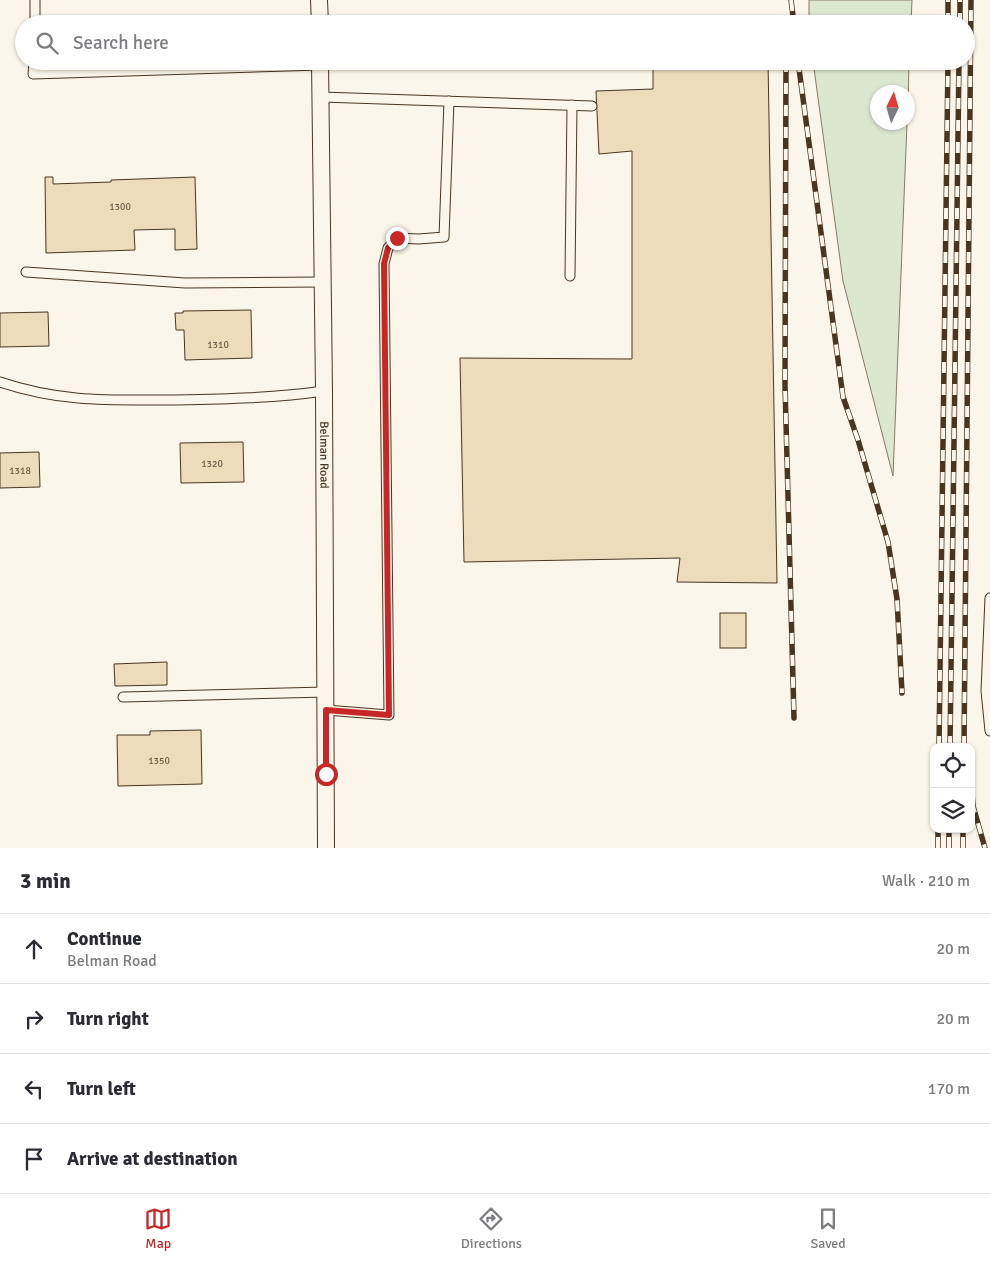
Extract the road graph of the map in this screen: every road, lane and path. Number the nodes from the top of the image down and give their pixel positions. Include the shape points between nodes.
1 (36, 0) edge
2 (319, 0) edge
3 (35, 15) edge
4 (320, 15) edge
5 (33, 70) edge
6 (137, 70) edge
7 (320, 70) edge
8 (321, 97) junction
9 (449, 101) junction
10 (572, 105) junction
11 (592, 106) dead end
12 (26, 272) dead end
13 (570, 276) dead end
14 (323, 282) junction
15 (0, 382) edge
16 (324, 391) junction
17 (990, 598) edge
18 (326, 692) junction
19 (123, 697) dead end
20 (326, 710) junction
21 (990, 730) edge
22 (326, 848) edge

1 - 3 lane
2 - 4 street
5 - 6 lane via 33,74
7 - 8 street, Belman Road
8 - 9 lane
8 - 14 street, Belman Road
9 - 10 lane
9 - 20 lane via 444,237 397,238 388,248 384,264 389,715
10 - 11 lane
10 - 13 lane
12 - 14 lane via 185,283
14 - 16 street, Belman Road
15 - 16 lane via 62,398 100,400 288,396
16 - 18 street, Belman Road
17 - 21 lane via 986,691
18 - 19 lane
18 - 20 street, Belman Road
20 - 22 street, Belman Road

